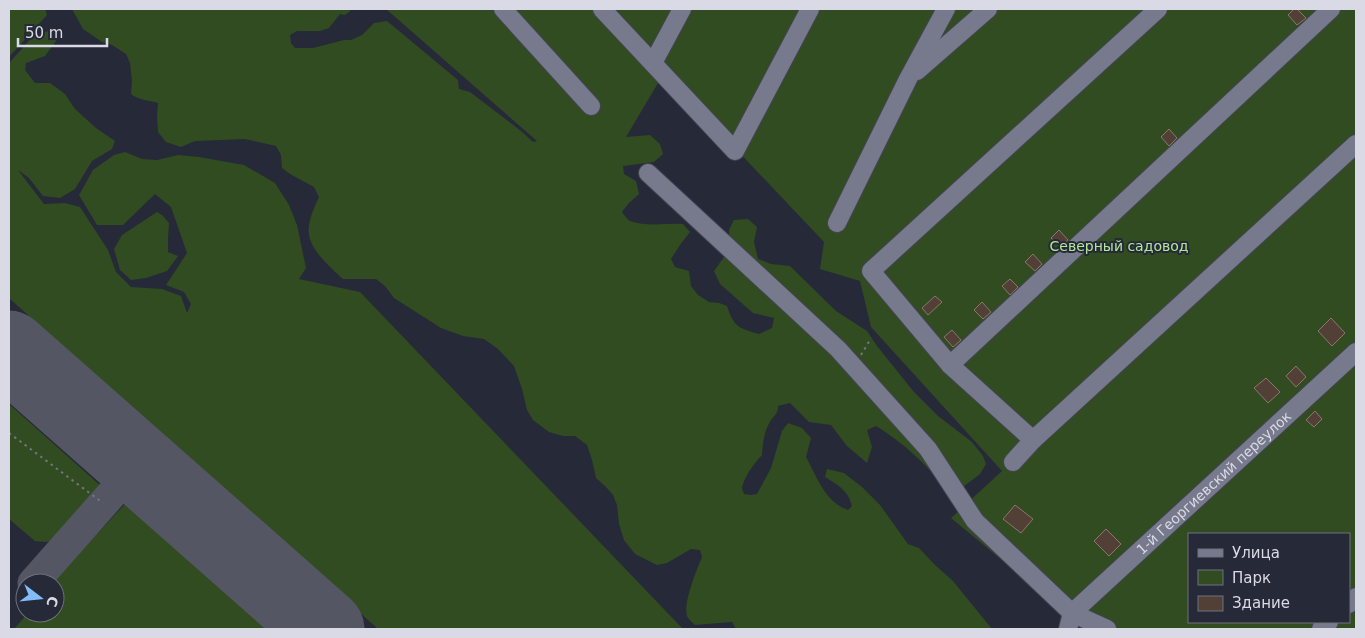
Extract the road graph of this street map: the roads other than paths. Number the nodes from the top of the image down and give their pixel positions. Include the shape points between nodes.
1 (503, 9) edge
2 (602, 9) edge
3 (682, 9) edge
4 (810, 9) edge
5 (946, 9) edge
6 (988, 9) edge
7 (1158, 9) edge
8 (1331, 9) edge
9 (653, 63) junction
10 (908, 79) junction
11 (591, 106) dead end
12 (1356, 144) edge
13 (648, 173) dead end
14 (837, 223) dead end
15 (1356, 352) edge
16 (950, 365) junction
17 (1033, 440) junction
18 (1013, 462) dead end
19 (1070, 621) edge
20 (1107, 629) edge

1 - 11 street
2 - 9 street
3 - 9 street
4 - 9 street via 735,151
5 - 10 street
6 - 10 street
7 - 16 street via 871,271
8 - 16 street
10 - 14 street
12 - 17 street
13 - 19 street via 838,349 928,449 975,521
15 - 19 street, 1-й Георгиевский переулок
16 - 17 street
17 - 18 street
19 - 20 street

